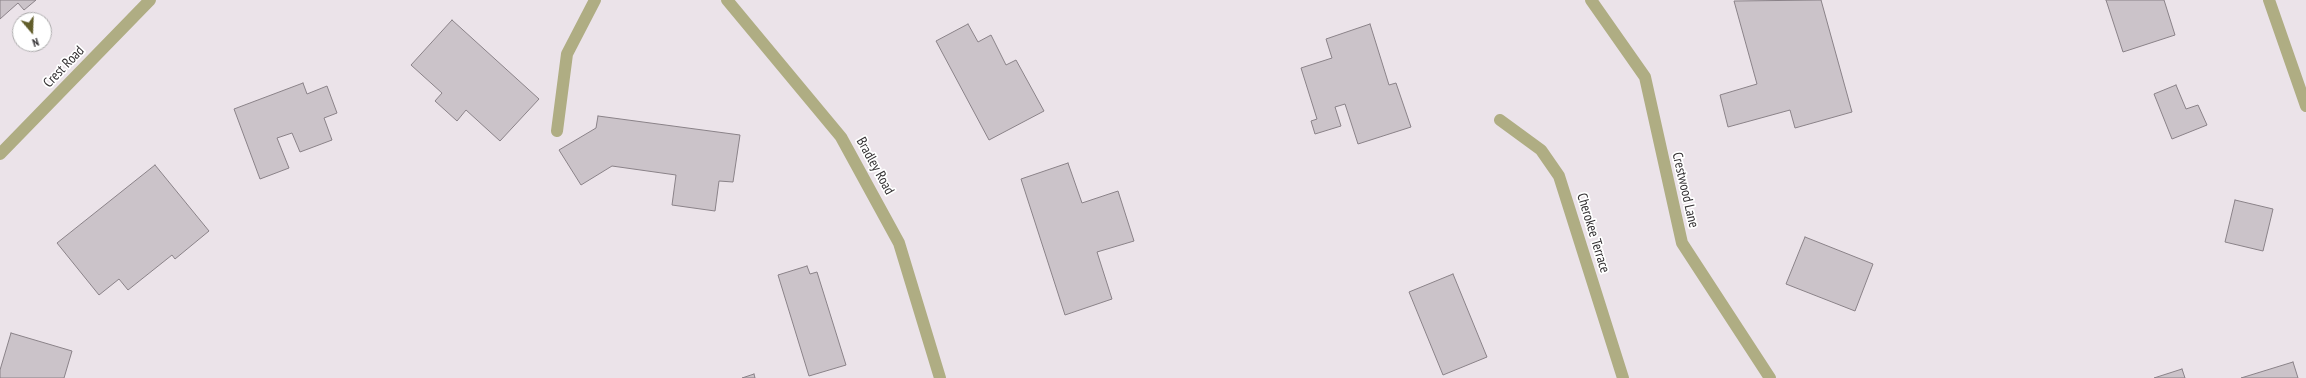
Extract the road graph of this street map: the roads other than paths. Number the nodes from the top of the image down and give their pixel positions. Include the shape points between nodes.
1 (150, 0) edge
2 (595, 0) edge
3 (727, 0) edge
4 (1592, 0) edge
5 (2269, 0) edge
6 (2306, 106) edge
7 (1500, 120) dead end
8 (557, 131) dead end
9 (0, 154) edge
10 (940, 378) edge
11 (1623, 378) edge
12 (1770, 378) edge

1 - 9 street, Crest Road
2 - 8 street via 567,54
3 - 10 street, Bradley Road via 841,137 899,243
4 - 12 street, Crestwood Lane via 1645,77 1682,243
5 - 6 street
7 - 11 street, Cherokee Terrace via 1541,150 1559,176

